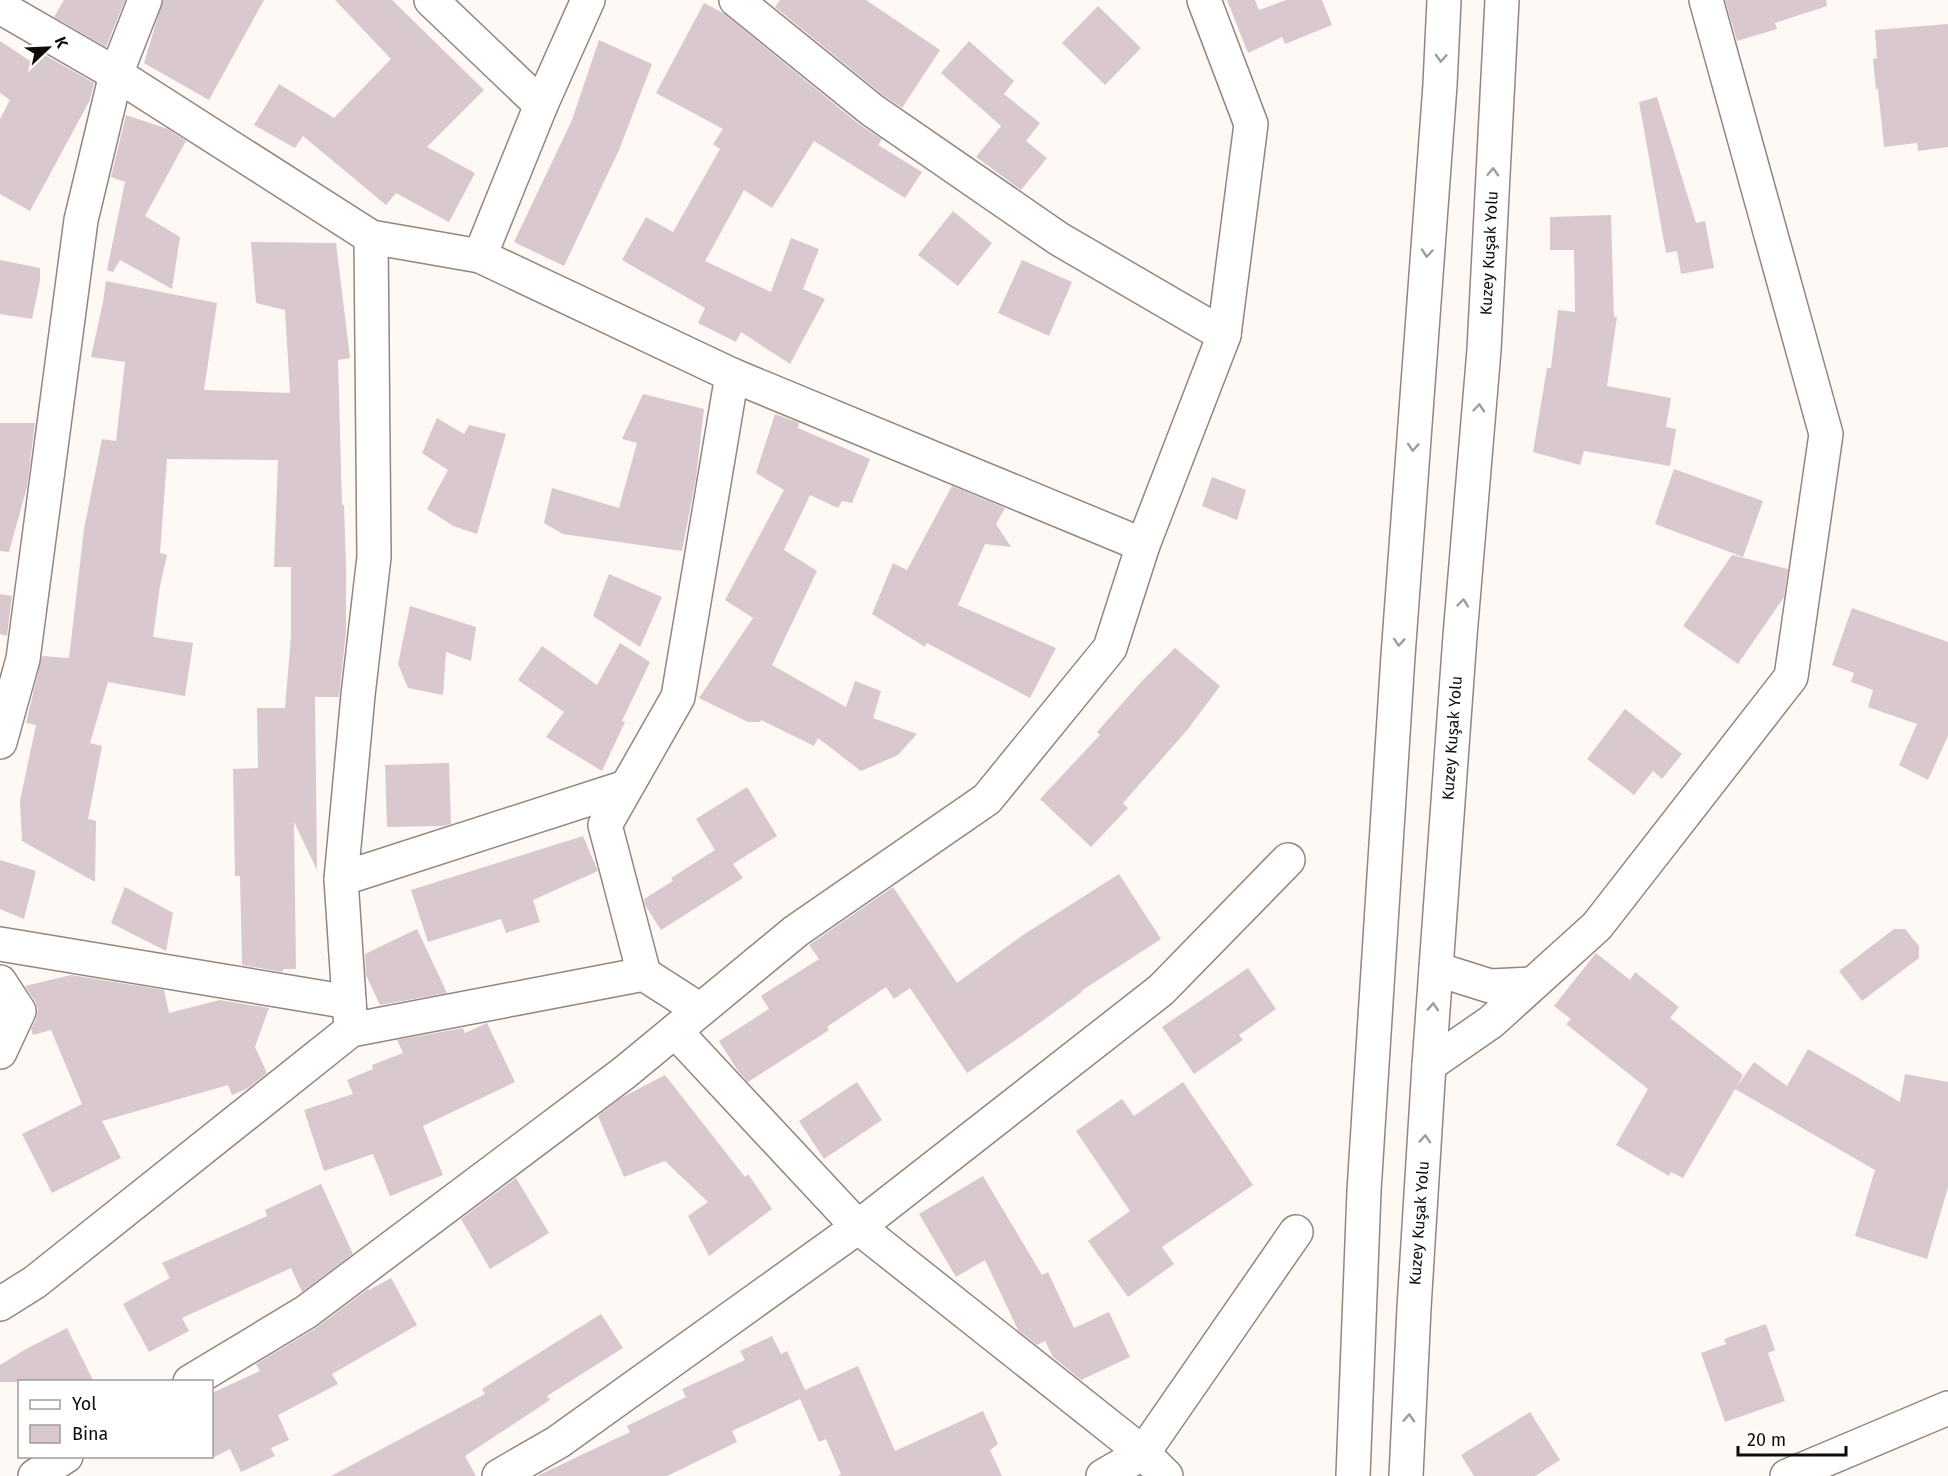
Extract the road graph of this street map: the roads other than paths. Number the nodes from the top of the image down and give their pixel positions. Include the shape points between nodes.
1 (145, 0) edge
2 (431, 0) edge
3 (588, 0) edge
4 (736, 0) edge
5 (1204, 0) edge
6 (1444, 0) edge
7 (1502, 0) edge
8 (1706, 0) edge
9 (0, 7) edge
10 (116, 74) junction
11 (541, 105) junction
12 (371, 237) junction
13 (480, 256) junction
14 (1224, 335) junction
15 (732, 375) junction
16 (1143, 545) junction
17 (0, 742) edge
18 (626, 787) junction
19 (1288, 861) dead end
20 (341, 879) junction
21 (0, 944) edge
22 (1436, 969) junction
23 (644, 974) junction
24 (0, 982) edge
25 (1532, 984) junction
26 (700, 1010) junction
27 (350, 1016) junction
28 (675, 1031) junction
29 (0, 1052) edge
30 (1429, 1065) junction
31 (858, 1227) junction
32 (1296, 1232) dead end
33 (0, 1304) edge
34 (193, 1380) edge
35 (1948, 1408) edge
36 (1143, 1453) junction
37 (63, 1458) edge
38 (35, 1476) edge
39 (499, 1476) edge
40 (1103, 1476) edge
41 (1166, 1476) edge
42 (1353, 1476) edge
43 (1406, 1476) edge
44 (1787, 1476) edge

1 - 10 street
2 - 11 street
3 - 11 street
4 - 14 street via 872,110 1049,233
5 - 14 street via 1251,124
6 -> 42 street via 1364,1191
22 -> 7 street, Kuzey Kuşak Yolu via 1484,350
8 - 25 street via 1826,434 1791,677 1597,926
9 - 10 street
10 - 12 street
10 - 17 street via 81,220 23,659
11 - 13 street
12 - 13 street
12 - 20 street via 374,557
13 - 15 street
14 - 16 street
15 - 16 street
15 - 18 street via 678,698
16 - 26 street via 1110,648 987,799 796,931
18 - 20 street
18 - 23 street via 605,825
19 - 31 street via 1161,990
20 - 27 street
21 - 27 street
22 - 25 street via 1490,986
30 -> 22 street, Kuzey Kuşak Yolu
23 - 26 street
23 - 27 street
24 - 29 street via 19,1011
25 - 30 street via 1491,1022
26 - 28 street
27 - 33 street via 35,1282
28 - 31 street
28 - 34 street via 306,1312
43 -> 30 street, Kuzey Kuşak Yolu
31 - 36 street
31 - 39 street via 558,1442
32 - 36 street
35 - 44 street
36 - 40 street
36 - 41 street
37 - 38 street

